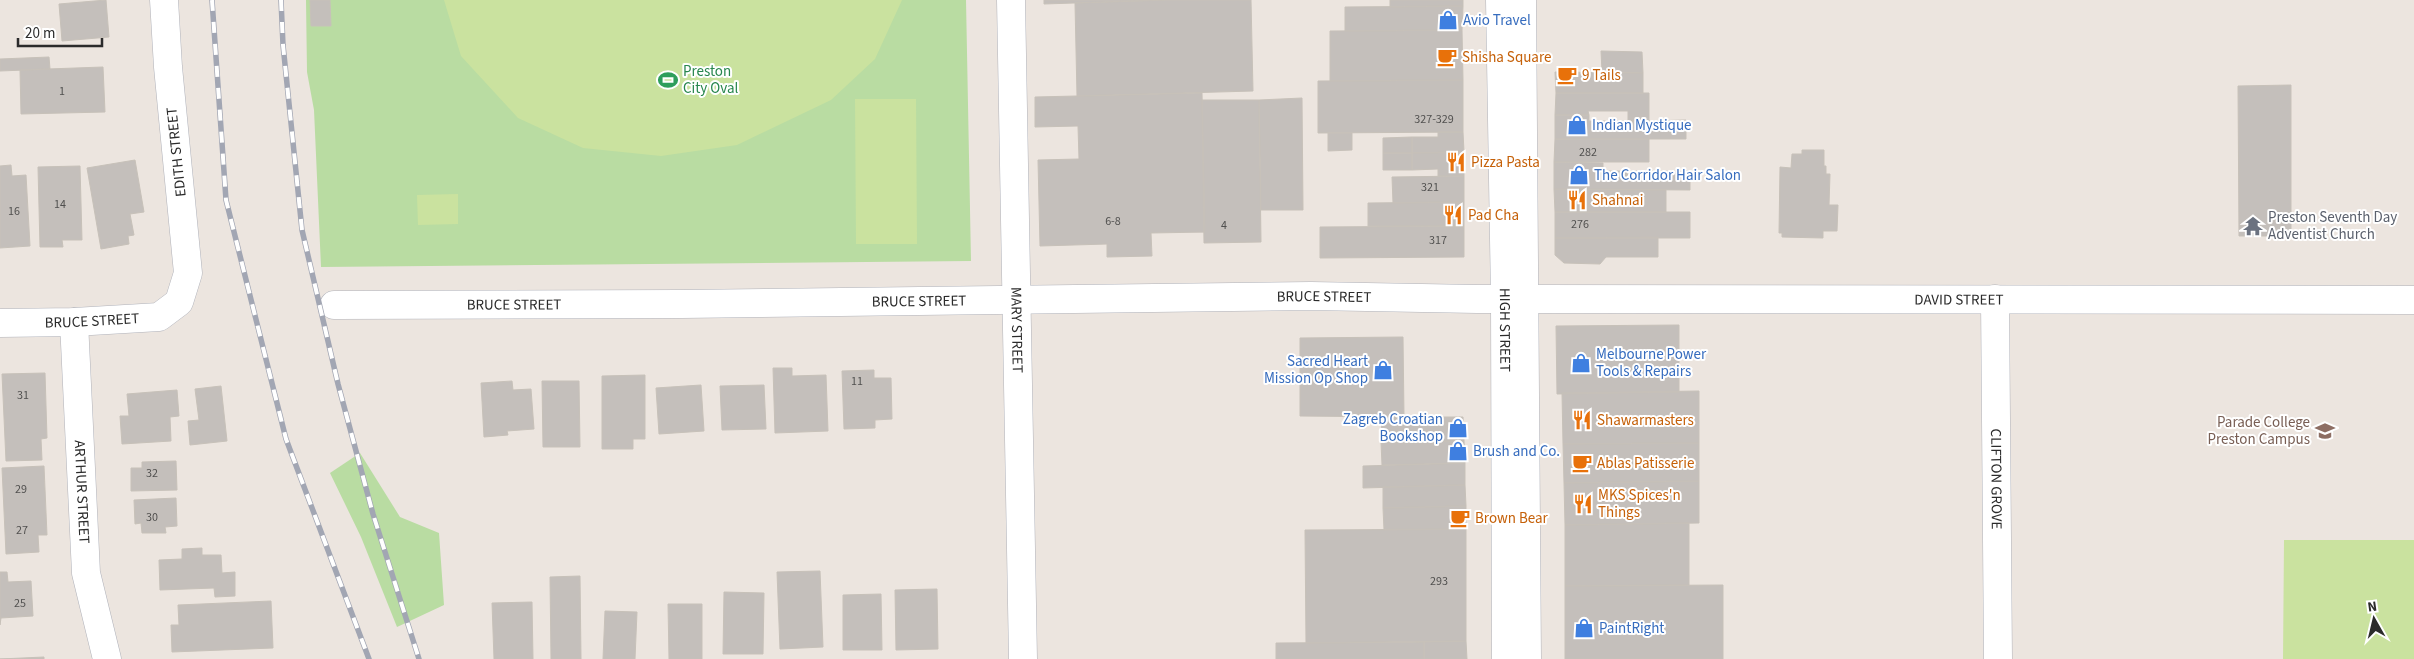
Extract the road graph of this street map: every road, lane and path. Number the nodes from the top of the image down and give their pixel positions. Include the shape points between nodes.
1 (164, 0) edge
2 (1011, 0) edge
3 (1500, 0) edge
4 (1522, 0) edge
5 (1515, 298) junction
6 (1994, 299) junction
7 (1016, 300) junction
8 (2414, 300) edge
9 (179, 302) joint
10 (334, 305) dead end
11 (74, 322) junction
12 (0, 323) edge
13 (107, 659) edge
14 (1022, 659) edge
15 (1506, 659) edge
16 (1528, 659) edge
17 (1998, 659) edge

1 - 9 street, EDITH STREET via 188,272
2 - 7 street, MARY STREET
3 - 5 street, HIGH STREET
4 - 5 street, HIGH STREET
5 - 6 street, DAVID STREET
5 - 7 street, BRUCE STREET via 1311,296
5 - 15 street, HIGH STREET
5 - 16 street, HIGH STREET
6 - 8 street, DAVID STREET
6 - 17 street, CLIFTON GROVE
7 - 10 street, BRUCE STREET
7 - 14 street, MARY STREET
9 - 11 street, BRUCE STREET via 160,317
11 - 12 street, BRUCE STREET
11 - 13 street, ARTHUR STREET via 86,573

